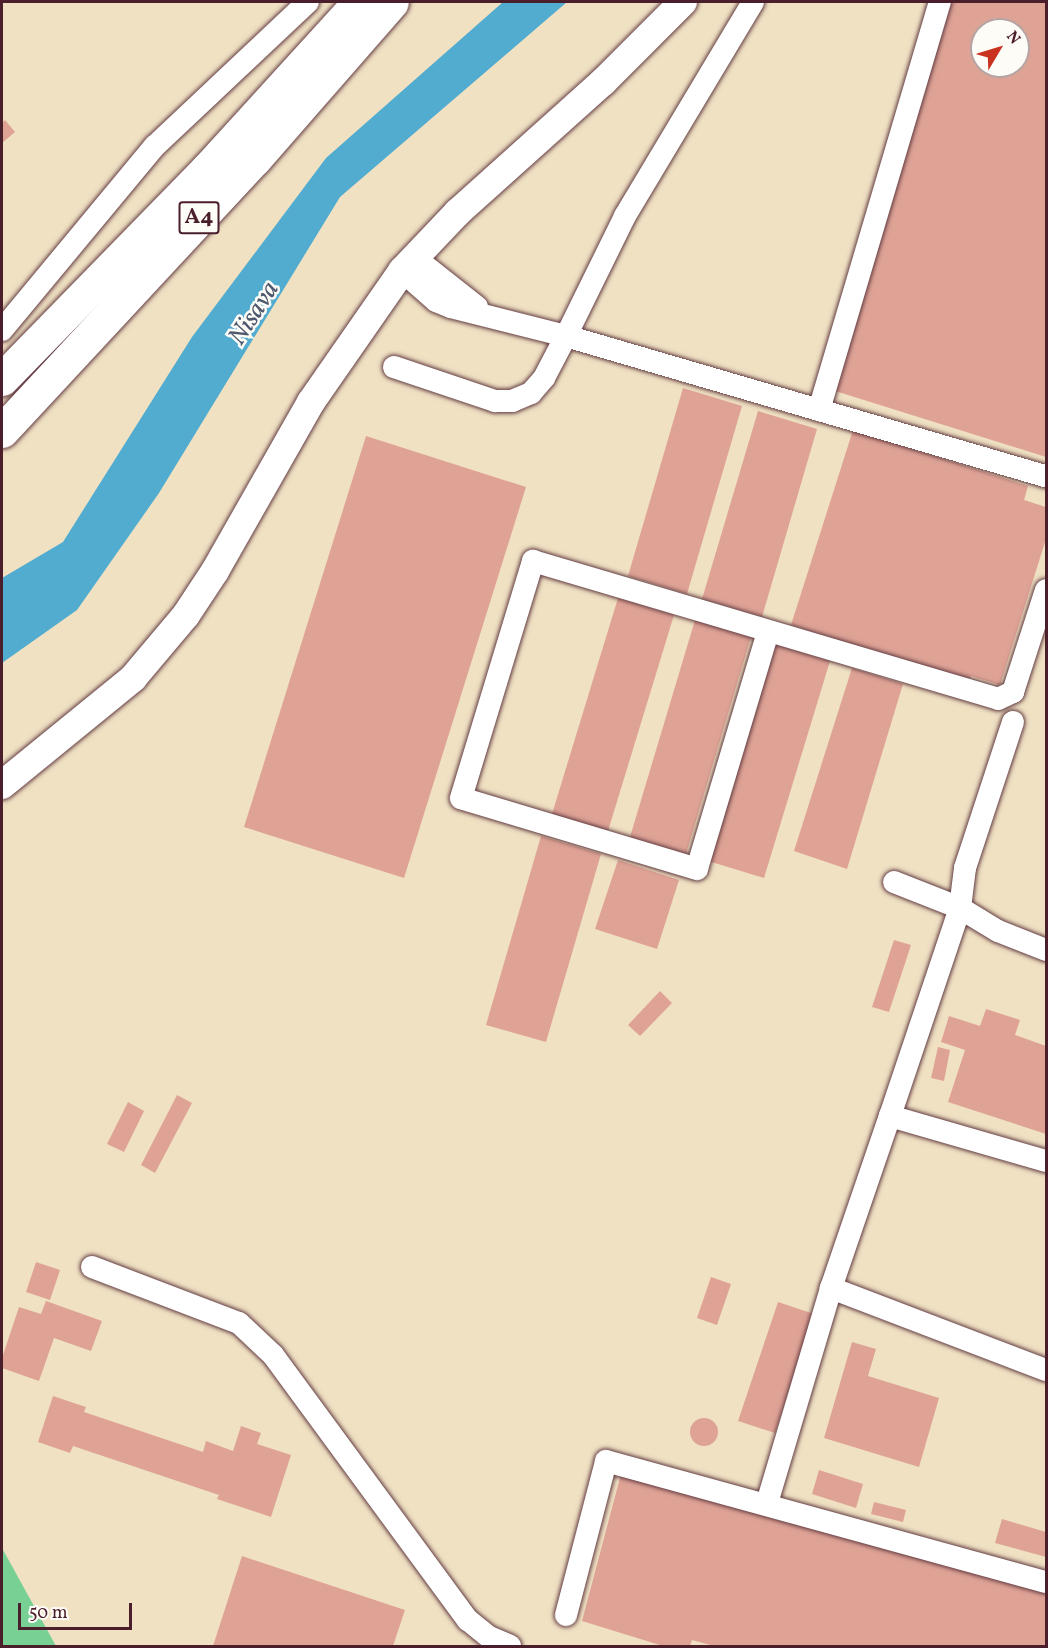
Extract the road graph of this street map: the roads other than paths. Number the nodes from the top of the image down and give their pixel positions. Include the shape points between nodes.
1 (308, 2) edge
2 (359, 2) edge
3 (392, 2) edge
4 (683, 2) edge
5 (753, 2) edge
6 (940, 2) edge
7 (408, 264) junction
8 (2, 330) edge
9 (566, 336) junction
10 (394, 368) dead end
11 (2, 379) edge
12 (819, 410) junction
13 (2, 431) edge
14 (1047, 476) edge
15 (1047, 590) edge
16 (768, 632) junction
17 (1039, 636) edge
18 (1013, 722) dead end
19 (2, 785) edge
20 (894, 882) dead end
21 (960, 908) junction
22 (1047, 950) edge
23 (890, 1116) junction
24 (1047, 1161) edge
25 (92, 1267) dead end
26 (831, 1288) junction
27 (1047, 1371) edge
28 (767, 1503) junction
29 (1047, 1582) edge
30 (566, 1615) dead end
31 (510, 1647) edge

1 - 8 street via 155,146
2 - 11 highway, A4 via 208,168
3 - 13 highway, A4 via 255,159
4 - 7 main road
5 - 9 street via 625,216
6 - 12 street
7 - 9 street via 495,316
7 - 19 main road via 311,402 186,615 133,678
9 - 10 street via 544,378 531,393 512,401 495,400
9 - 12 street
12 - 14 street
15 - 17 street
16 - 16 street via 697,869 461,798 533,561
16 - 17 street via 998,699 1013,693
18 - 21 street via 965,868
20 - 21 street
21 - 22 street via 998,931
21 - 23 street
23 - 24 street
23 - 26 street
25 - 31 street via 238,1323 247,1331 273,1355 468,1620
26 - 27 street
26 - 28 street
28 - 29 street
28 - 30 street via 606,1461

